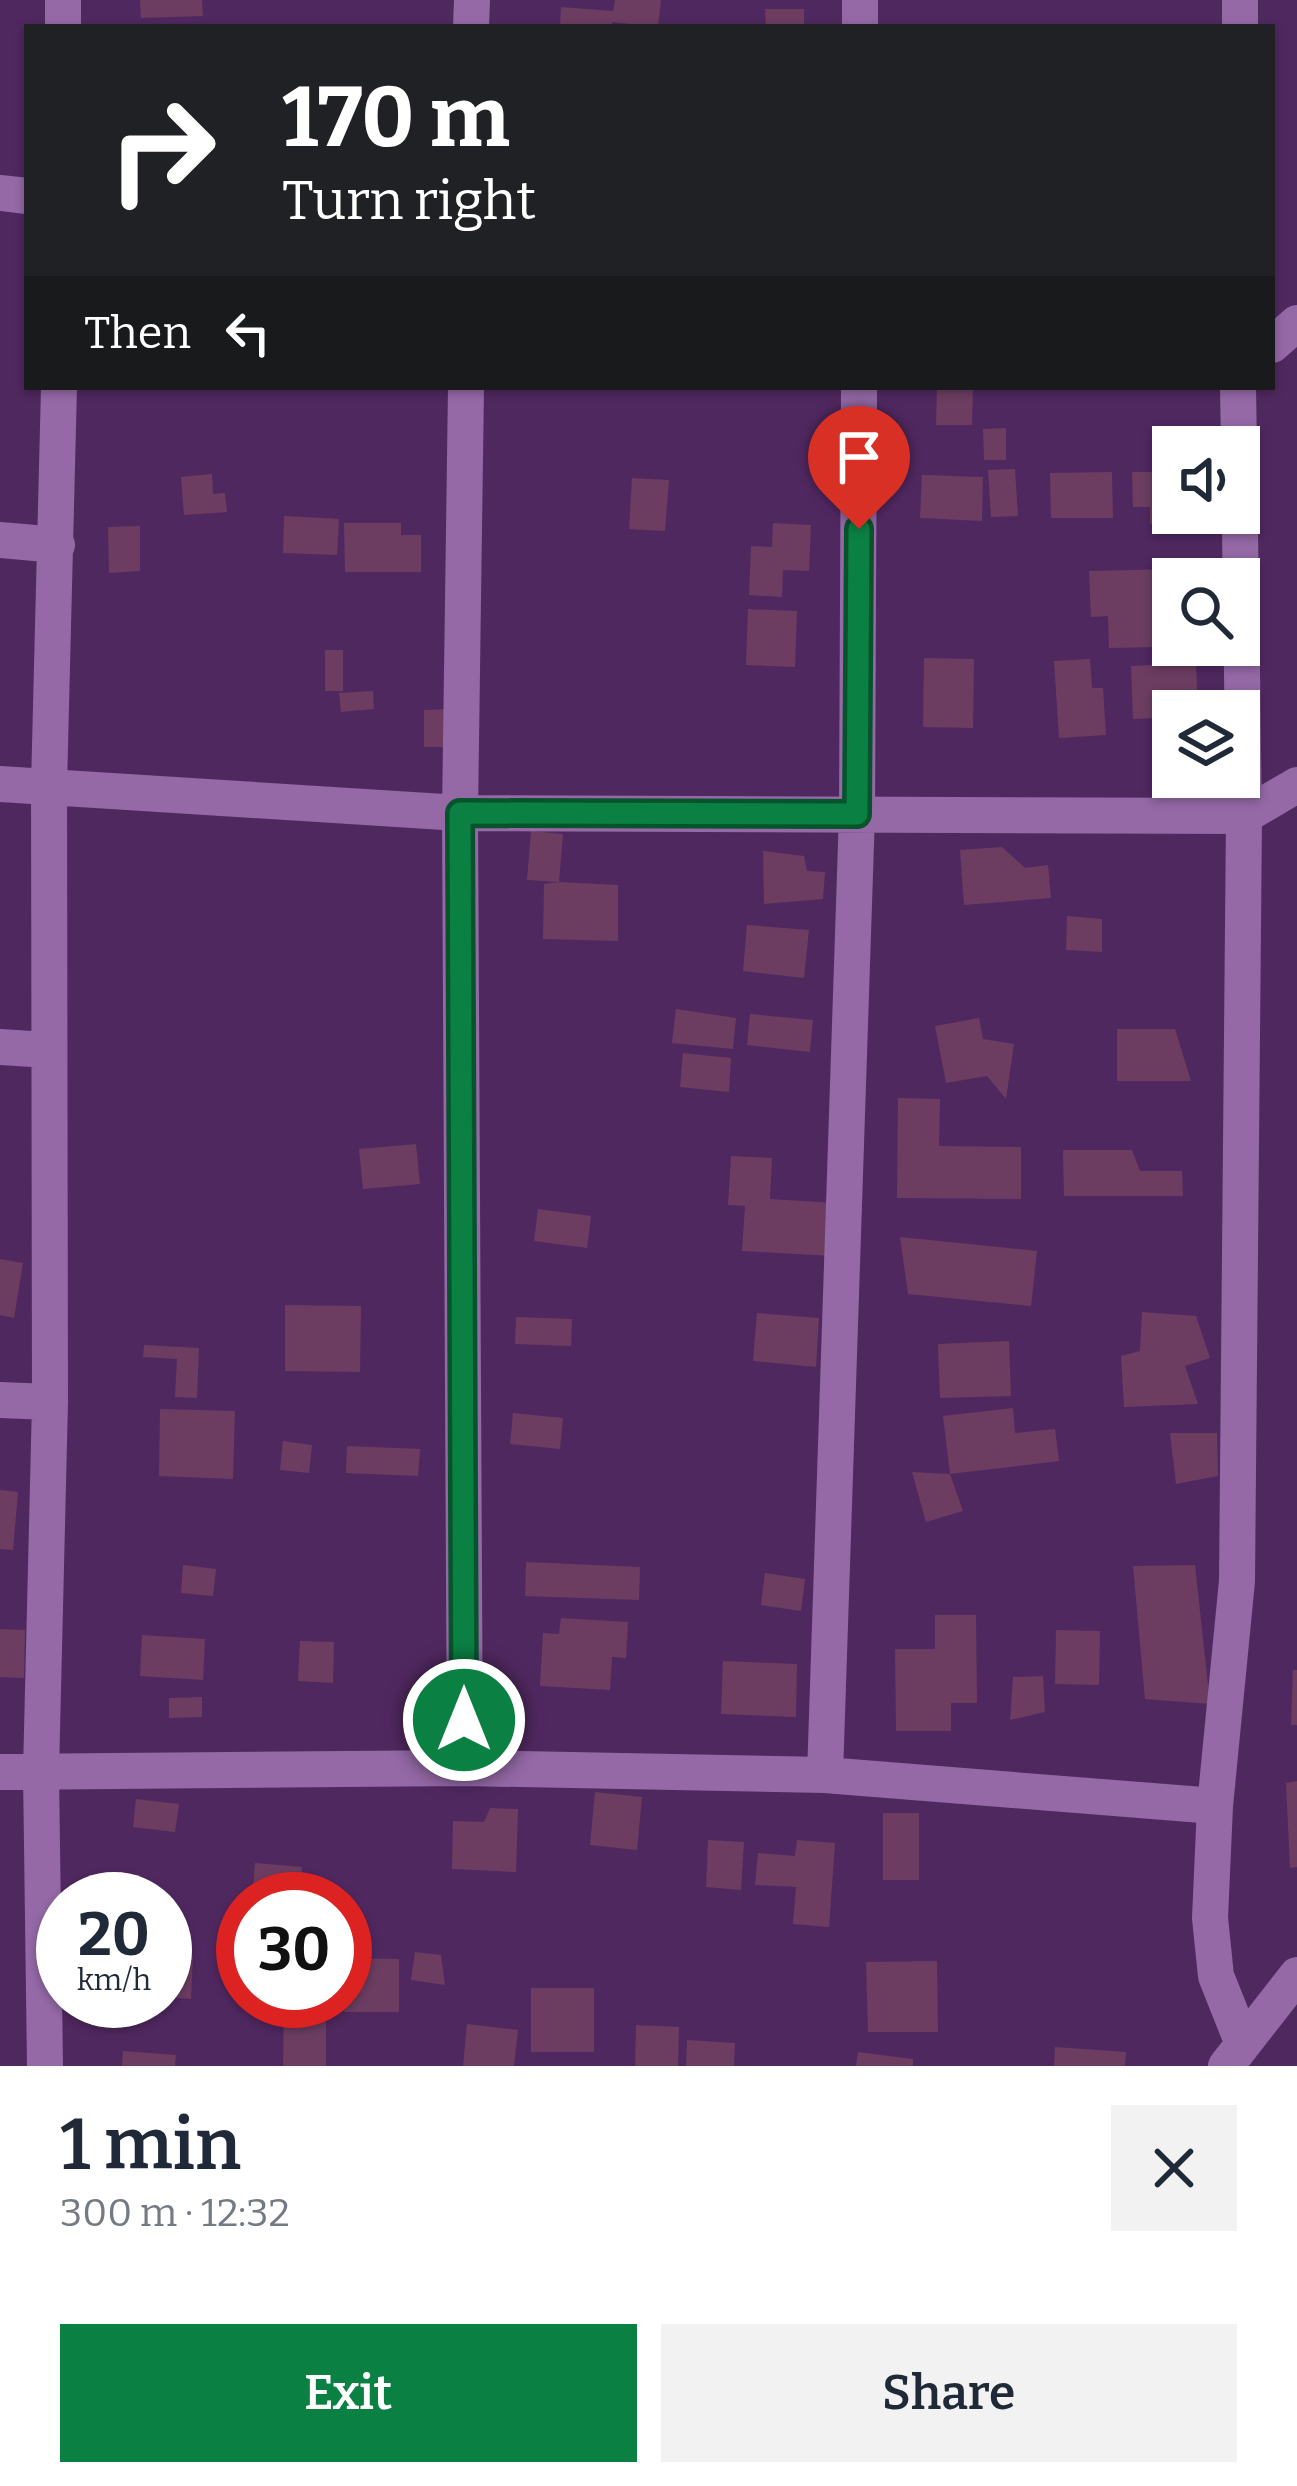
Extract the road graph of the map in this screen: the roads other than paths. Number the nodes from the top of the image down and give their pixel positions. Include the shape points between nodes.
1 (59, 390) edge
2 (466, 390) edge
3 (859, 390) edge
4 (1238, 390) edge
5 (1239, 426) edge
6 (1240, 534) edge
7 (0, 540) edge
8 (57, 544) junction
9 (0, 784) edge
10 (1297, 785) edge
11 (49, 786) junction
12 (460, 813) junction
13 (857, 814) junction
14 (1244, 816) junction
15 (0, 1047) edge
16 (48, 1050) junction
17 (0, 1400) edge
18 (50, 1402) junction
19 (465, 1768) junction
20 (0, 1772) edge
21 (41, 1772) junction
22 (825, 1775) junction
23 (1215, 1806) junction
24 (1297, 1975) edge
25 (1234, 2055) edge
26 (45, 2066) edge

1 - 8 street
2 - 12 street
3 - 13 street
4 - 5 street
6 - 14 street
7 - 8 street
8 - 11 street
9 - 11 street
10 - 14 street
11 - 12 street
11 - 16 street
12 - 13 street
12 - 19 street
13 - 14 street
13 - 22 street
14 - 23 street via 1237,1581
15 - 16 street
16 - 18 street
17 - 18 street
18 - 21 street
19 - 21 street
19 - 22 street
20 - 21 street
21 - 26 street
22 - 23 street
23 - 25 street via 1210,1918
24 - 25 street

